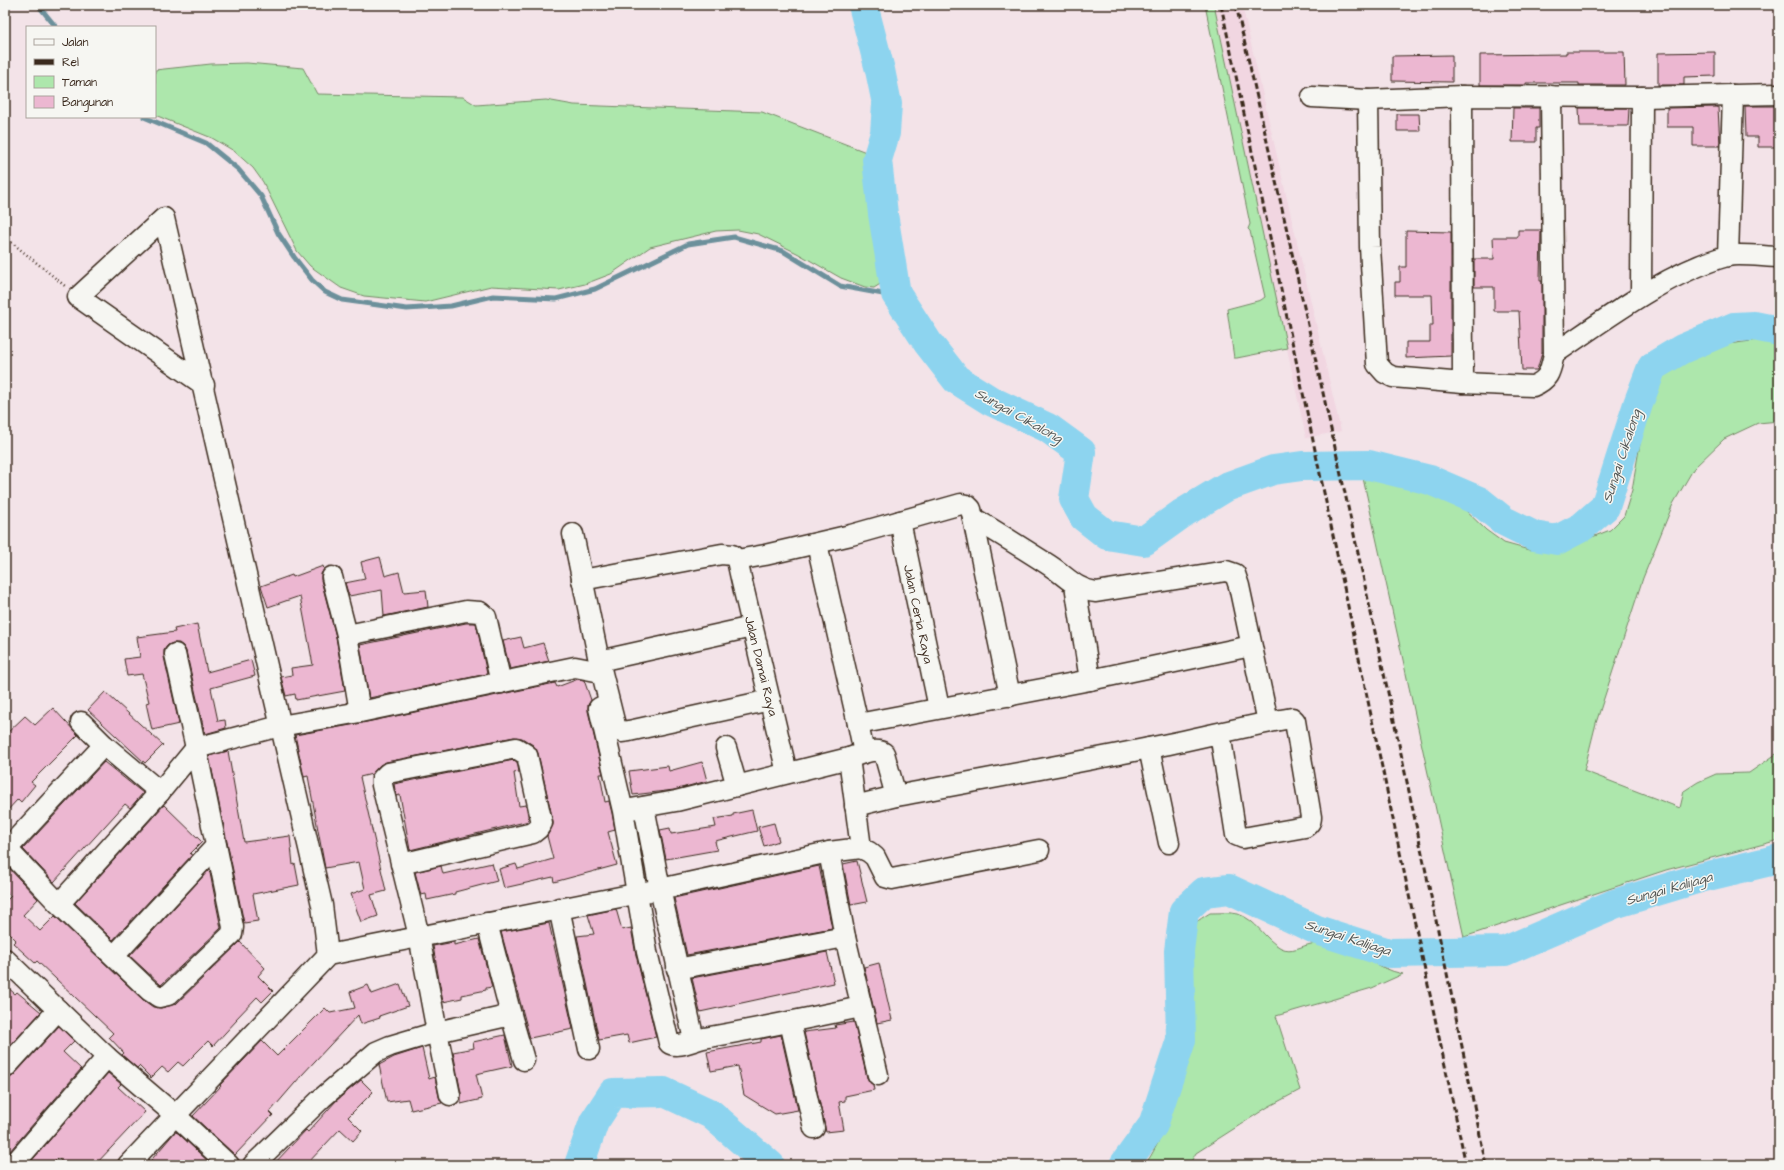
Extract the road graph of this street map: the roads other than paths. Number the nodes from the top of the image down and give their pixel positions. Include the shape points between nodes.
1 (1779, 94) edge
2 (1734, 95) junction
3 (1462, 96) junction
4 (1551, 96) junction
5 (1642, 96) junction
6 (1312, 97) dead end
7 (1368, 100) junction
8 (1728, 256) junction
9 (1779, 257) edge
10 (1641, 296) junction
11 (1554, 354) junction
12 (1463, 383) junction
13 (204, 385) junction
14 (973, 518) junction
15 (900, 521) junction
16 (573, 534) dead end
17 (817, 544) junction
18 (736, 560) junction
19 (332, 577) dead end
20 (582, 580) junction
21 (1075, 585) junction
22 (752, 626) junction
23 (347, 635) junction
24 (1251, 646) junction
25 (175, 654) dead end
26 (595, 668) junction
27 (1090, 680) junction
28 (501, 683) junction
29 (1010, 696) junction
30 (770, 700) junction
31 (609, 703) junction
32 (939, 708) junction
33 (360, 712) junction
34 (81, 722) dead end
35 (1268, 722) junction
36 (858, 724) junction
37 (280, 726) junction
38 (1220, 732) junction
39 (104, 745) junction
40 (196, 748) junction
41 (726, 748) dead end
42 (1149, 748) junction
43 (857, 756) junction
44 (787, 773) junction
45 (737, 786) junction
46 (160, 792) junction
47 (896, 796) junction
48 (855, 806) junction
49 (644, 807) junction
50 (623, 811) junction
51 (1169, 843) dead end
52 (216, 846) junction
53 (6, 848) edge
54 (861, 848) junction
55 (1039, 850) dead end
56 (829, 852) junction
57 (401, 864) junction
58 (660, 889) junction
59 (637, 893) junction
60 (59, 904) junction
61 (559, 908) junction
62 (486, 923) junction
63 (419, 936) junction
64 (845, 937) junction
65 (114, 956) junction
66 (328, 956) junction
67 (5, 959) edge
68 (677, 970) junction
69 (861, 1007) junction
70 (58, 1010) junction
71 (511, 1015) junction
72 (790, 1022) junction
73 (437, 1032) junction
74 (694, 1040) junction
75 (589, 1049) dead end
76 (107, 1057) junction
77 (524, 1060) dead end
78 (5, 1068) edge
79 (878, 1075) dead end
80 (450, 1095) dead end
81 (175, 1115) junction
82 (814, 1128) dead end
83 (5, 1164) edge
84 (128, 1165) edge
85 (229, 1165) edge
86 (253, 1165) edge

1 - 2 street
2 - 5 street
2 - 8 street
3 - 4 street
3 - 7 street
3 - 12 street
4 - 5 street
4 - 11 street
5 - 10 street
6 - 7 street
7 - 12 street via 1370,247 1377,364 1393,377
8 - 9 street
8 - 10 street via 1690,270
10 - 11 street
11 - 12 street via 1549,374 1542,382 1533,386
13 - 13 street via 164,218 78,297
13 - 37 street
14 - 15 street via 972,509 967,504 961,504
14 - 21 street via 1051,566
14 - 29 street
15 - 17 street
15 - 32 street, Jalan Ceria Raya
16 - 20 street
17 - 18 street
17 - 36 street
18 - 20 street via 729,553
18 - 22 street, Jalan Damai Raya
19 - 23 street
20 - 26 street
21 - 24 street via 1096,592 1231,572 1236,576 1239,586
21 - 27 street
22 - 26 street
22 - 30 street, Jalan Damai Raya
23 - 28 street via 466,611 480,612 486,617
23 - 33 street
24 - 27 street
24 - 35 street
25 - 40 street
26 - 28 street via 574,666
26 - 31 street
27 - 29 street
28 - 33 street
29 - 32 street
30 - 31 street via 624,732 615,726
30 - 44 street, Jalan Damai Raya
31 - 50 street via 599,708
32 - 36 street
33 - 37 street
34 - 39 street
35 - 38 street
35 - 38 street via 1292,718 1296,721 1311,817 1311,822 1305,827 1243,838 1236,834
36 - 43 street
37 - 40 street
37 - 66 street via 322,904
38 - 42 street
39 - 46 street
39 - 53 street
40 - 46 street
40 - 52 street
41 - 45 street
42 - 47 street
42 - 51 street
43 - 44 street
43 - 47 street via 879,750 884,753
43 - 48 street
44 - 45 street
45 - 49 street
46 - 60 street
47 - 48 street
48 - 54 street
49 - 50 street
49 - 58 street
50 - 59 street
52 - 65 street
52 - 65 street via 233,927 232,934 163,997 155,995
53 - 60 street
54 - 55 street via 873,855 885,877 892,879
54 - 56 street
56 - 58 street
56 - 64 street
57 - 57 street via 533,833 538,829 542,823 528,755 516,748 384,775 381,782
57 - 63 street
58 - 59 street
58 - 68 street
59 - 61 street
59 - 74 street via 647,952 668,1043 678,1046
60 - 65 street
61 - 62 street
61 - 75 street
62 - 63 street
62 - 71 street
63 - 66 street
63 - 73 street
64 - 68 street
64 - 69 street
66 - 81 street
67 - 70 street
68 - 74 street
69 - 72 street
69 - 79 street
70 - 76 street
70 - 78 street
71 - 73 street
71 - 77 street
72 - 74 street
72 - 82 street
73 - 80 street
73 - 86 street via 376,1052 322,1098
76 - 81 street
76 - 83 street via 14,1164
81 - 84 street
81 - 85 street

